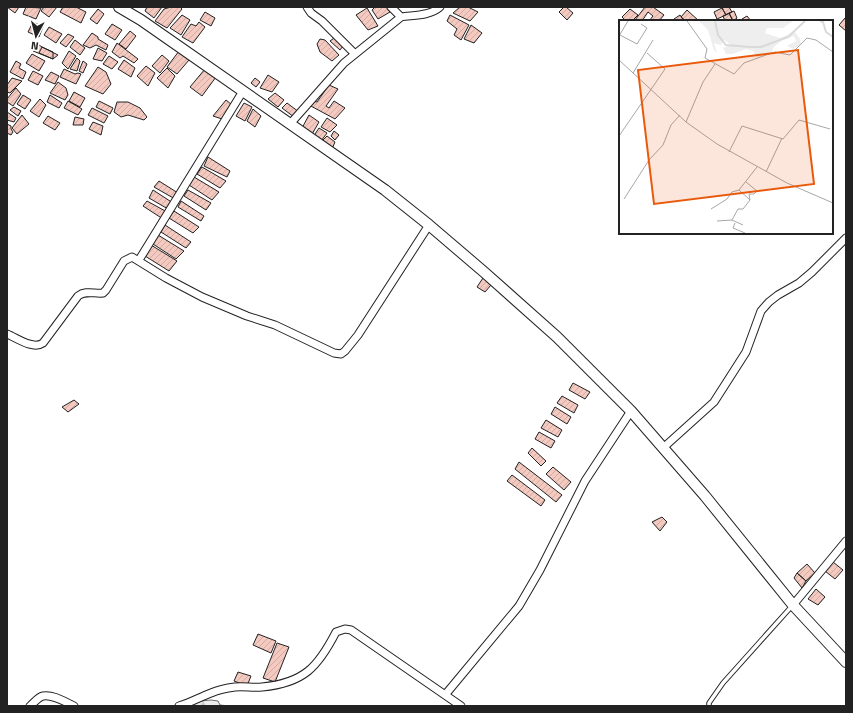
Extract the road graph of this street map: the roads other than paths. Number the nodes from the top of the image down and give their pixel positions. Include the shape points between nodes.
1 (119, 7) edge
2 (307, 7) edge
3 (391, 7) edge
4 (440, 7) edge
5 (401, 16) junction
6 (355, 54) junction
7 (244, 91) junction
8 (290, 124) junction
9 (429, 225) junction
10 (846, 238) edge
11 (139, 260) junction
12 (7, 334) edge
13 (631, 411) junction
14 (664, 448) junction
15 (846, 541) edge
16 (793, 605) junction
17 (846, 662) edge
18 (445, 695) junction
19 (30, 706) edge
20 (74, 706) edge
21 (179, 706) edge
22 (461, 706) edge
23 (709, 706) edge

1 - 7 street
2 - 6 street
3 - 5 street
4 - 5 street via 427,13
5 - 6 street
6 - 8 street
7 - 8 street
7 - 11 street
8 - 9 street via 385,190
9 - 11 street via 358,335 341,354 202,297
9 - 13 street via 557,337
10 - 14 street via 812,272 769,302 761,311 746,352 714,402
11 - 12 street via 132,257 124,261 102,293 82,293 41,345 34,346
13 - 14 street
13 - 18 street via 586,481 519,606
14 - 16 street
15 - 16 street
16 - 17 street
16 - 23 lane via 723,683
18 - 21 street via 351,630 345,629 336,632 326,652 314,666 293,680 275,685 236,687 212,692
18 - 22 street
19 - 20 street via 38,698 48,696

